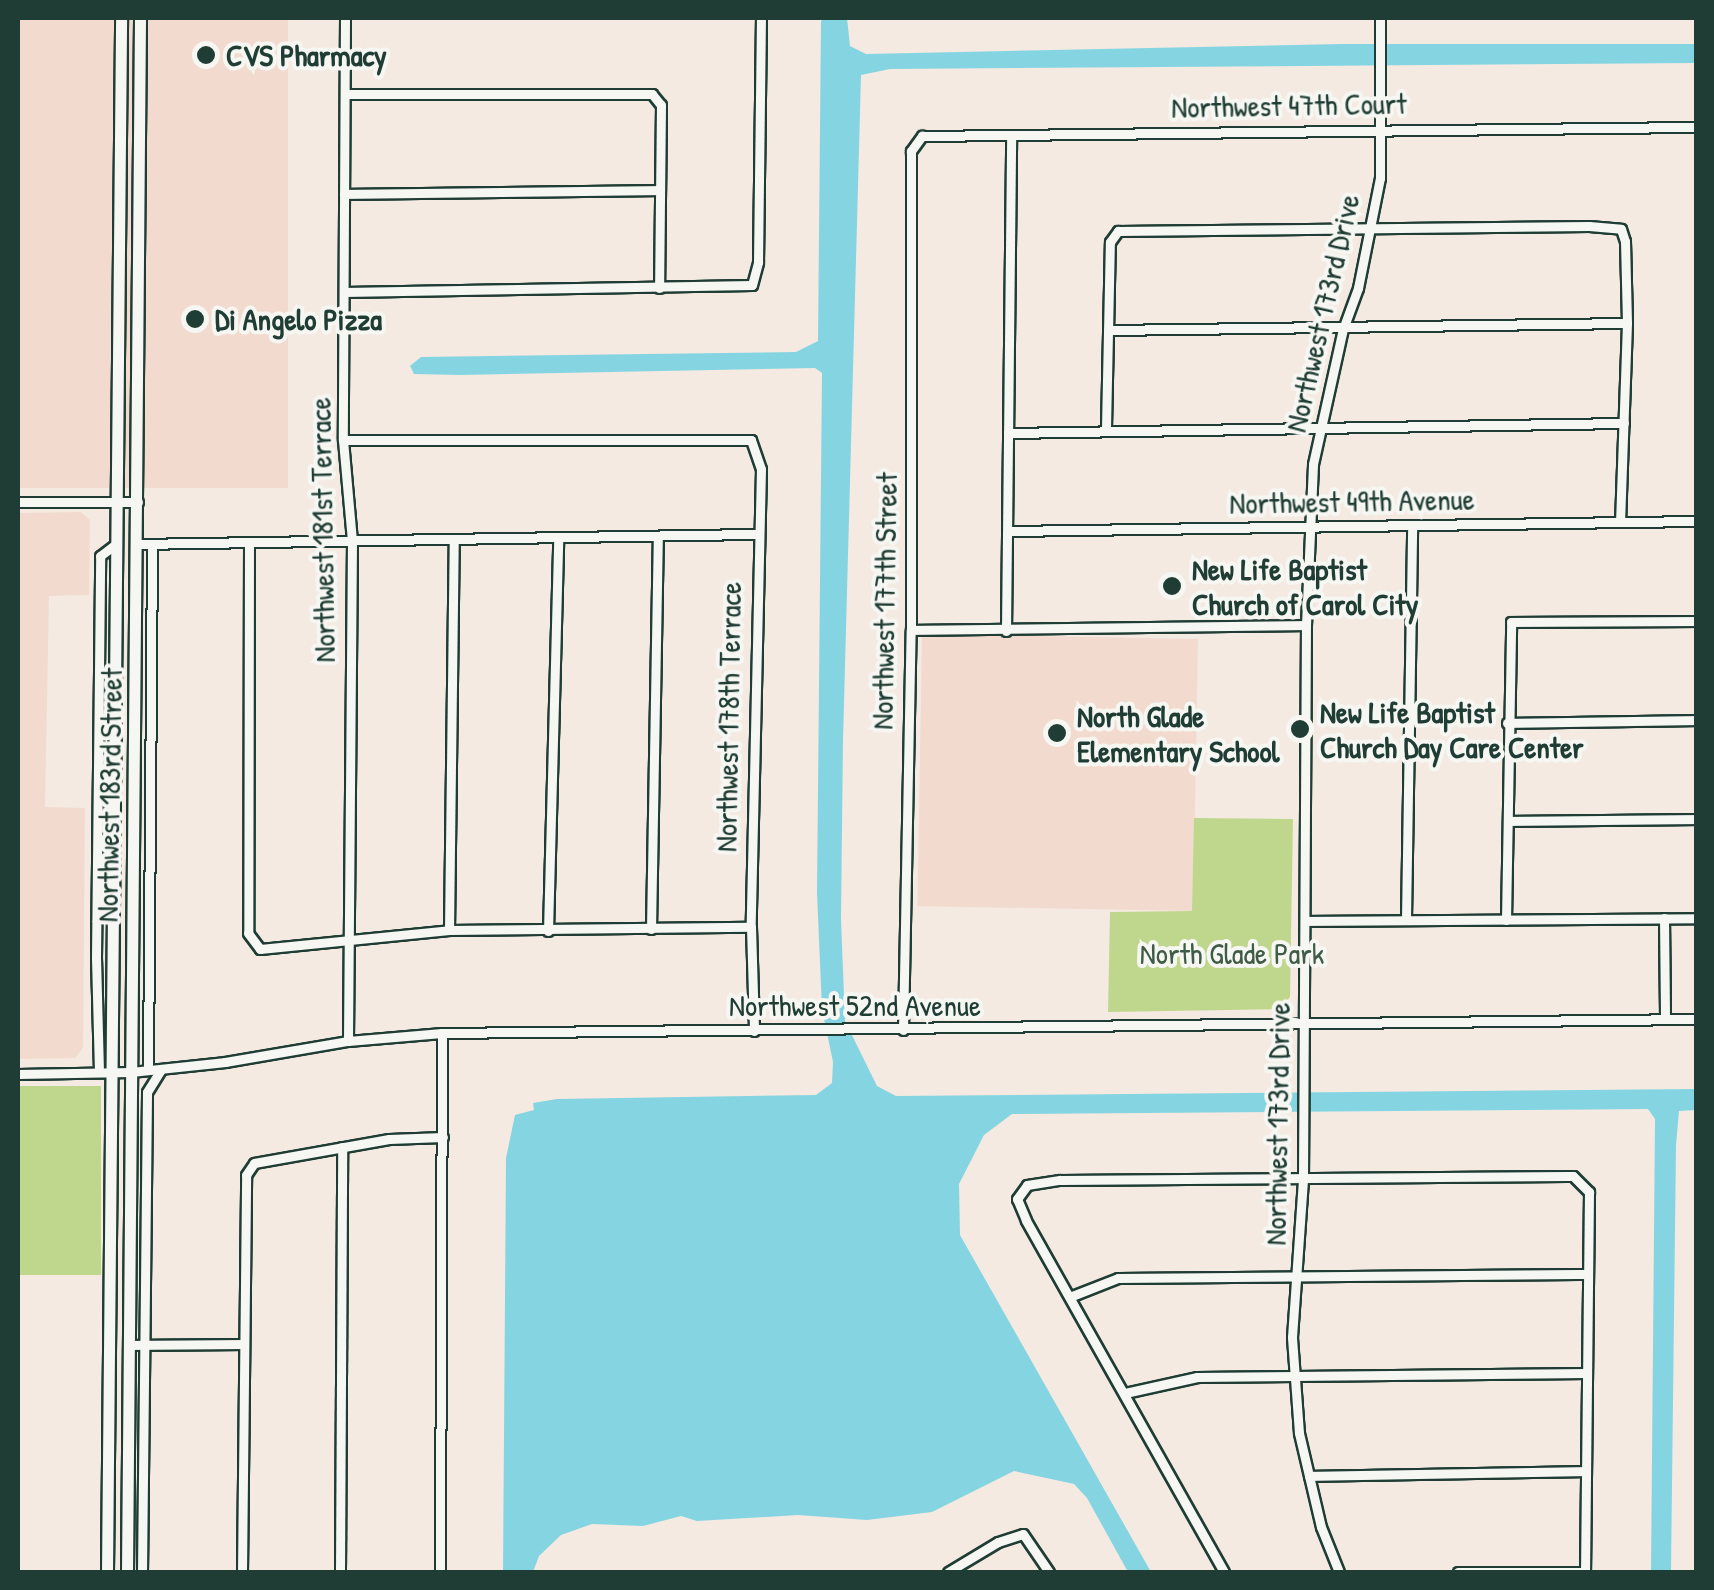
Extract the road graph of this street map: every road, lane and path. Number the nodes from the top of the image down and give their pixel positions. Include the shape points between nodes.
1 (121, 18) edge
2 (140, 18) edge
3 (346, 18) edge
4 (761, 18) edge
5 (1380, 18) edge
6 (345, 94) junction
7 (1696, 127) edge
8 (1380, 129) junction
9 (1011, 135) junction
10 (912, 172) joint
11 (660, 190) junction
12 (344, 194) junction
13 (120, 214) junction
14 (1371, 229) junction
15 (140, 240) junction
16 (120, 255) junction
17 (659, 288) junction
18 (344, 292) junction
19 (140, 296) junction
20 (1626, 323) junction
21 (1343, 329) junction
22 (1108, 330) junction
23 (1624, 422) junction
24 (1320, 426) junction
25 (1106, 428) junction
26 (1008, 432) junction
27 (343, 440) junction
28 (18, 502) edge
29 (117, 502) junction
30 (138, 502) junction
31 (1620, 521) junction
32 (1696, 521) edge
33 (1412, 526) junction
34 (1310, 528) junction
35 (1008, 531) junction
36 (756, 534) junction
37 (454, 539) junction
38 (558, 539) junction
39 (658, 539) junction
40 (352, 541) junction
41 (117, 543) junction
42 (137, 544) junction
43 (152, 544) junction
44 (250, 544) junction
45 (1696, 621) edge
46 (1306, 625) junction
47 (911, 630) junction
48 (1006, 631) junction
49 (1696, 720) edge
50 (1508, 723) junction
51 (97, 813) junction
52 (114, 818) junction
53 (1696, 819) edge
54 (1508, 822) junction
55 (133, 848) junction
56 (1664, 918) junction
57 (1696, 918) edge
58 (1406, 919) junction
59 (1304, 920) junction
60 (1506, 920) junction
61 (750, 926) junction
62 (650, 929) junction
63 (448, 930) junction
64 (548, 932) junction
65 (349, 937) junction
66 (1665, 1019) junction
67 (1696, 1019) edge
68 (1305, 1025) junction
69 (903, 1030) junction
70 (754, 1031) junction
71 (442, 1033) junction
72 (348, 1040) junction
73 (164, 1068) junction
74 (148, 1069) junction
75 (105, 1072) junction
76 (131, 1072) junction
77 (18, 1074) edge
78 (443, 1137) junction
79 (342, 1147) junction
80 (1303, 1178) junction
81 (1588, 1274) junction
82 (1299, 1278) junction
83 (1072, 1296) junction
84 (241, 1344) junction
85 (144, 1345) junction
86 (129, 1346) junction
87 (1587, 1373) junction
88 (1295, 1376) junction
89 (1125, 1393) junction
90 (1586, 1471) junction
91 (1310, 1476) junction
92 (107, 1492) junction
93 (128, 1532) junction
94 (106, 1572) edge
95 (128, 1572) edge
96 (142, 1572) edge
97 (242, 1572) edge
98 (340, 1572) edge
99 (440, 1572) edge
100 (948, 1572) edge
101 (1049, 1572) edge
102 (1224, 1572) edge
103 (1339, 1572) edge
104 (1458, 1572) edge
105 (1585, 1572) edge

1 - 13 main road, Northwest 183rd Street
2 - 15 main road, Northwest 183rd Street
3 - 6 street, Northwest 181st Terrace
4 - 17 street via 758,262 752,285
5 - 8 street, Northwest 173rd Drive
6 - 11 street via 652,94 661,104
6 - 12 street, Northwest 181st Terrace
7 - 8 street, Northwest 47th Court
8 - 9 street, Northwest 47th Court
8 - 14 street, Northwest 173rd Drive
9 - 10 street, Northwest 47th Court via 922,136 912,150
9 - 26 street
10 - 47 street, Northwest 177th Street
11 - 12 street
11 - 17 street
12 - 18 street, Northwest 181st Terrace
13 - 15 main road via 127,232
13 - 16 main road, Northwest 183rd Street
14 - 20 street via 1621,229
14 - 21 street, Northwest 173rd Drive
14 - 22 street via 1118,231 1110,242
15 - 19 main road, Northwest 183rd Street
16 - 19 main road
16 - 29 main road, Northwest 183rd Street
17 - 18 street
18 - 27 street, Northwest 181st Terrace
19 - 30 main road, Northwest 183rd Street
20 - 21 street
20 - 23 street
21 - 22 street
21 - 24 street, Northwest 173rd Drive
22 - 25 street
23 - 24 street
23 - 31 street
24 - 25 street
24 - 34 street, Northwest 173rd Drive
25 - 26 street
26 - 35 street
27 - 36 street, Northwest 178th Terrace via 751,440 760,469
27 - 40 street, Northwest 181st Terrace
28 - 29 street
29 - 30 street
29 - 41 main road, Northwest 183rd Street
30 - 42 main road, Northwest 183rd Street
31 - 32 street, Northwest 49th Avenue
31 - 33 street, Northwest 49th Avenue
33 - 34 street, Northwest 49th Avenue
33 - 58 street
34 - 35 street, Northwest 49th Avenue
34 - 46 street, Northwest 173rd Drive
35 - 48 street
36 - 39 street
36 - 61 street, Northwest 178th Terrace
37 - 38 street
37 - 40 street
37 - 63 street
38 - 39 street
38 - 64 street
39 - 62 street
40 - 44 street
40 - 65 street, Northwest 181st Terrace
41 - 51 street via 100,556
41 - 52 main road, Northwest 183rd Street
42 - 43 street
42 - 55 main road, Northwest 183rd Street
43 - 44 street
43 - 74 street
44 - 65 street via 248,932 260,949
45 - 50 street via 1511,622
46 - 48 street
46 - 59 street, Northwest 173rd Drive
47 - 48 street
47 - 69 street, Northwest 177th Street
49 - 50 street
50 - 54 street
51 - 52 street
51 - 75 street
52 - 55 main road
52 - 75 main road, Northwest 183rd Street
53 - 54 street
54 - 60 street
55 - 76 main road, Northwest 183rd Street
56 - 57 street
56 - 60 street
56 - 66 street
58 - 59 street
58 - 60 street
59 - 68 street, Northwest 173rd Drive
61 - 62 street
61 - 70 street, Northwest 178th Terrace
62 - 64 street
63 - 64 street
63 - 65 street
65 - 72 street, Northwest 181st Terrace
66 - 67 street, Northwest 52nd Avenue
66 - 68 street, Northwest 52nd Avenue
68 - 69 street, Northwest 52nd Avenue
68 - 80 street, Northwest 173rd Drive
69 - 70 street, Northwest 52nd Avenue
70 - 71 street, Northwest 52nd Avenue
71 - 72 street, Northwest 52nd Avenue
71 - 78 street
72 - 73 street, Northwest 52nd Avenue
73 - 74 street, Northwest 52nd Avenue
73 - 85 street via 147,1092
74 - 76 street, Northwest 52nd Avenue
75 - 76 street, Northwest 52nd Avenue
75 - 77 street, Northwest 52nd Avenue
75 - 92 main road, Northwest 183rd Street
76 - 86 main road, Northwest 183rd Street
78 - 79 street
78 - 99 street
79 - 84 street via 254,1163 244,1187
79 - 98 street
80 - 81 street via 1573,1176 1588,1192
80 - 82 street, Northwest 173rd Drive
80 - 83 street via 1027,1184 1017,1199
81 - 82 street
81 - 87 street
82 - 83 street via 1118,1278
82 - 88 street, Northwest 173rd Drive
83 - 89 street
84 - 85 street
84 - 97 street
85 - 86 street
85 - 96 street
86 - 93 main road, Northwest 183rd Street
87 - 88 street
87 - 90 street
88 - 89 street via 1197,1376
88 - 91 street, Northwest 173rd Drive
89 - 102 street
90 - 91 street
90 - 105 street
91 - 103 street, Northwest 173rd Drive
92 - 93 main road via 119,1504
92 - 94 main road, Northwest 183rd Street
93 - 95 main road, Northwest 183rd Street
100 - 101 street via 1024,1534
104 - 105 street

